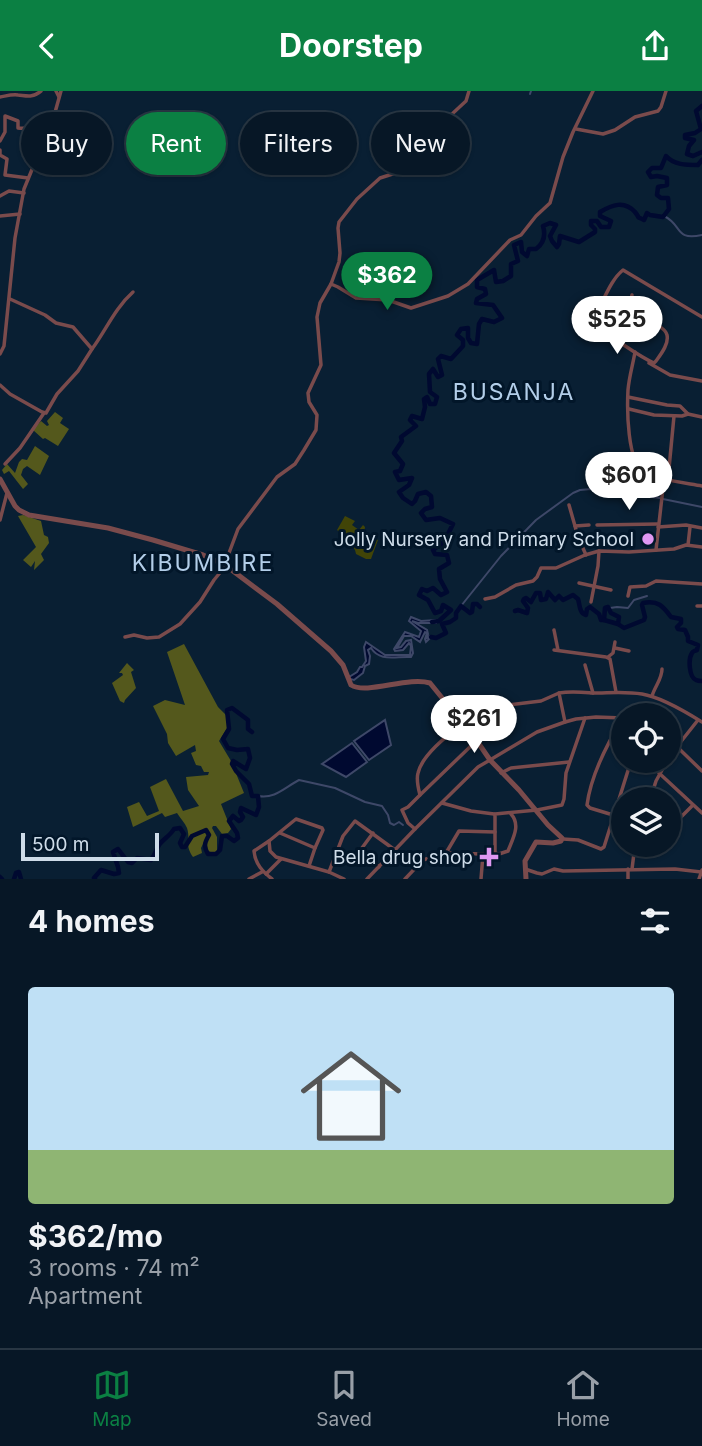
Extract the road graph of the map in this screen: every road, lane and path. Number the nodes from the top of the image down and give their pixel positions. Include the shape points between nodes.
1 (41, 91) edge
2 (56, 91) edge
3 (61, 91) edge
4 (469, 91) edge
5 (593, 91) edge
6 (665, 91) edge
7 (0, 97) edge
8 (59, 97) junction
9 (55, 112) edge
10 (21, 128) edge
11 (575, 129) junction
12 (0, 141) edge
13 (0, 150) edge
14 (2, 157) edge
15 (29, 175) edge
16 (28, 178) junction
17 (24, 193) junction
18 (0, 196) edge
19 (20, 214) junction
20 (0, 216) edge
21 (331, 284) junction
22 (133, 292) dead end
23 (632, 295) dead end
24 (10, 299) junction
25 (0, 304) edge
26 (8, 305) junction
27 (702, 317) edge
28 (647, 323) junction
29 (613, 339) junction
30 (92, 349) junction
31 (0, 354) edge
32 (635, 354) junction
33 (702, 381) edge
34 (0, 385) edge
35 (628, 397) junction
36 (628, 409) junction
37 (44, 413) junction
38 (688, 414) junction
39 (674, 416) junction
40 (702, 417) edge
41 (5, 464) dead end
42 (666, 478) junction
43 (0, 479) edge
44 (702, 486) edge
45 (7, 493) junction
46 (569, 505) dead end
47 (0, 520) edge
48 (589, 525) dead end
49 (597, 525) dead end
50 (575, 526) junction
51 (658, 526) junction
52 (690, 527) junction
53 (702, 528) edge
54 (688, 545) junction
55 (702, 547) edge
56 (656, 550) junction
57 (599, 551) junction
58 (586, 555) junction
59 (225, 565) junction
60 (579, 583) dead end
61 (702, 584) edge
62 (593, 587) junction
63 (611, 590) dead end
64 (628, 596) dead end
65 (485, 599) dead end
66 (591, 602) dead end
67 (554, 630) dead end
68 (125, 637) dead end
69 (615, 642) dead end
70 (615, 648) junction
71 (629, 651) dead end
72 (606, 657) junction
73 (585, 665) dead end
74 (662, 670) dead end
75 (616, 692) junction
76 (559, 693) junction
77 (593, 693) junction
78 (652, 696) junction
79 (510, 705) junction
80 (585, 718) junction
81 (700, 721) edge
82 (565, 722) junction
83 (464, 725) junction
84 (477, 741) junction
85 (681, 742) edge
86 (681, 748) edge
87 (489, 760) junction
88 (569, 762) junction
89 (702, 771) edge
90 (501, 772) junction
91 (659, 773) joint
92 (654, 787) edge
93 (419, 795) junction
94 (442, 803) junction
95 (693, 805) junction
96 (537, 810) junction
97 (509, 813) junction
98 (702, 813) edge
99 (495, 814) junction
100 (611, 815) edge
101 (681, 817) edge
102 (611, 825) edge
103 (415, 829) junction
104 (495, 832) junction
105 (279, 833) junction
106 (373, 833) junction
107 (563, 839) junction
108 (269, 841) junction
109 (315, 848) junction
110 (395, 850) junction
111 (446, 853) junction
112 (493, 853) junction
113 (483, 854) junction
114 (632, 857) edge
115 (281, 859) junction
116 (309, 866) junction
117 (379, 867) junction
118 (525, 869) junction
119 (630, 869) junction
120 (701, 871) edge
121 (329, 872) junction
122 (264, 873) junction
123 (341, 878) edge
124 (249, 879) edge
125 (272, 879) edge
126 (367, 879) edge
127 (405, 879) edge
128 (481, 879) edge
129 (526, 879) edge
130 (628, 879) edge
131 (699, 879) edge

1 - 7 street via 29,97
2 - 8 street
3 - 8 street
4 - 21 street via 425,159 380,178 341,220 340,260
5 - 11 street
6 - 11 street via 659,110 612,131 601,134
8 - 9 street
10 - 12 street via 18,121 5,116
11 - 21 street via 550,203 521,236 449,296 411,308 388,300 356,298
13 - 14 street
14 - 16 street via 7,161 5,175
15 - 16 street
16 - 17 street
17 - 18 street via 9,191
17 - 19 street
19 - 20 street
19 - 24 street
21 - 59 street via 317,311 321,365 308,393 317,415 315,433 298,460 276,477 238,529
22 - 30 street
23 - 28 street via 630,303 648,314
24 - 26 street
24 - 30 street via 73,327
25 - 26 street
26 - 31 street
27 - 29 street via 623,270 587,326
28 - 29 street via 623,320
28 - 32 street via 664,329 667,344 655,363
29 - 32 street
30 - 37 street
32 - 33 street via 670,375
32 - 35 street
34 - 37 street
35 - 36 street
35 - 38 street via 680,406
36 - 39 street
36 - 42 street via 636,465 644,473
37 - 41 street
38 - 39 street
38 - 40 street
39 - 42 street
42 - 44 street
42 - 51 street
43 - 45 street
45 - 47 street
45 - 59 street via 19,510 29,515 153,540
46 - 50 street
48 - 50 street
49 - 51 street
50 - 58 street
51 - 52 street
51 - 56 street
52 - 53 street
52 - 54 street
54 - 55 street
54 - 56 street
56 - 57 street
57 - 58 street
57 - 62 street
58 - 65 street via 556,568 541,568 533,581
59 - 68 street via 179,625 152,638
59 - 83 street via 331,651 342,662 354,688 428,682
60 - 62 street
61 - 64 street via 656,582 630,587
62 - 63 street
62 - 66 street
67 - 72 street via 556,650
69 - 70 street
70 - 71 street
70 - 72 street
72 - 75 street
73 - 77 street
74 - 78 street
75 - 77 street
75 - 78 street
76 - 77 street
76 - 79 street
76 - 82 street
78 - 81 street
79 - 83 street
79 - 84 street via 507,724
80 - 82 street
80 - 88 street
80 - 100 street via 623,718 608,742 587,805
81 - 85 street
82 - 87 street
83 - 84 street
83 - 93 street via 437,745 420,766
84 - 87 street
84 - 93 street
86 - 89 street
87 - 90 street
87 - 94 street
88 - 90 street
88 - 96 street via 564,803
90 - 96 street
91 - 92 street
91 - 95 street
93 - 103 street via 402,810
94 - 99 street
94 - 103 street
95 - 98 street
95 - 101 street
96 - 97 street
96 - 107 street
97 - 99 street
97 - 112 street via 517,826 508,851
99 - 104 street
102 - 107 street via 603,848
103 - 110 street
104 - 111 street via 459,831
104 - 112 street
105 - 108 street
105 - 109 street
105 - 109 street via 296,819 322,828
106 - 110 street
106 - 117 street via 359,852
106 - 121 street via 353,822
107 - 118 street via 536,842
108 - 115 street via 271,853
108 - 122 street via 254,851
109 - 116 street
110 - 117 street
111 - 113 street
111 - 127 street via 424,860
112 - 113 street
113 - 128 street
114 - 119 street
115 - 116 street
115 - 122 street
116 - 121 street
117 - 126 street
118 - 119 street via 542,874 554,869
118 - 129 street
119 - 120 street
119 - 130 street
120 - 131 street
121 - 123 street
122 - 124 street
122 - 125 street

